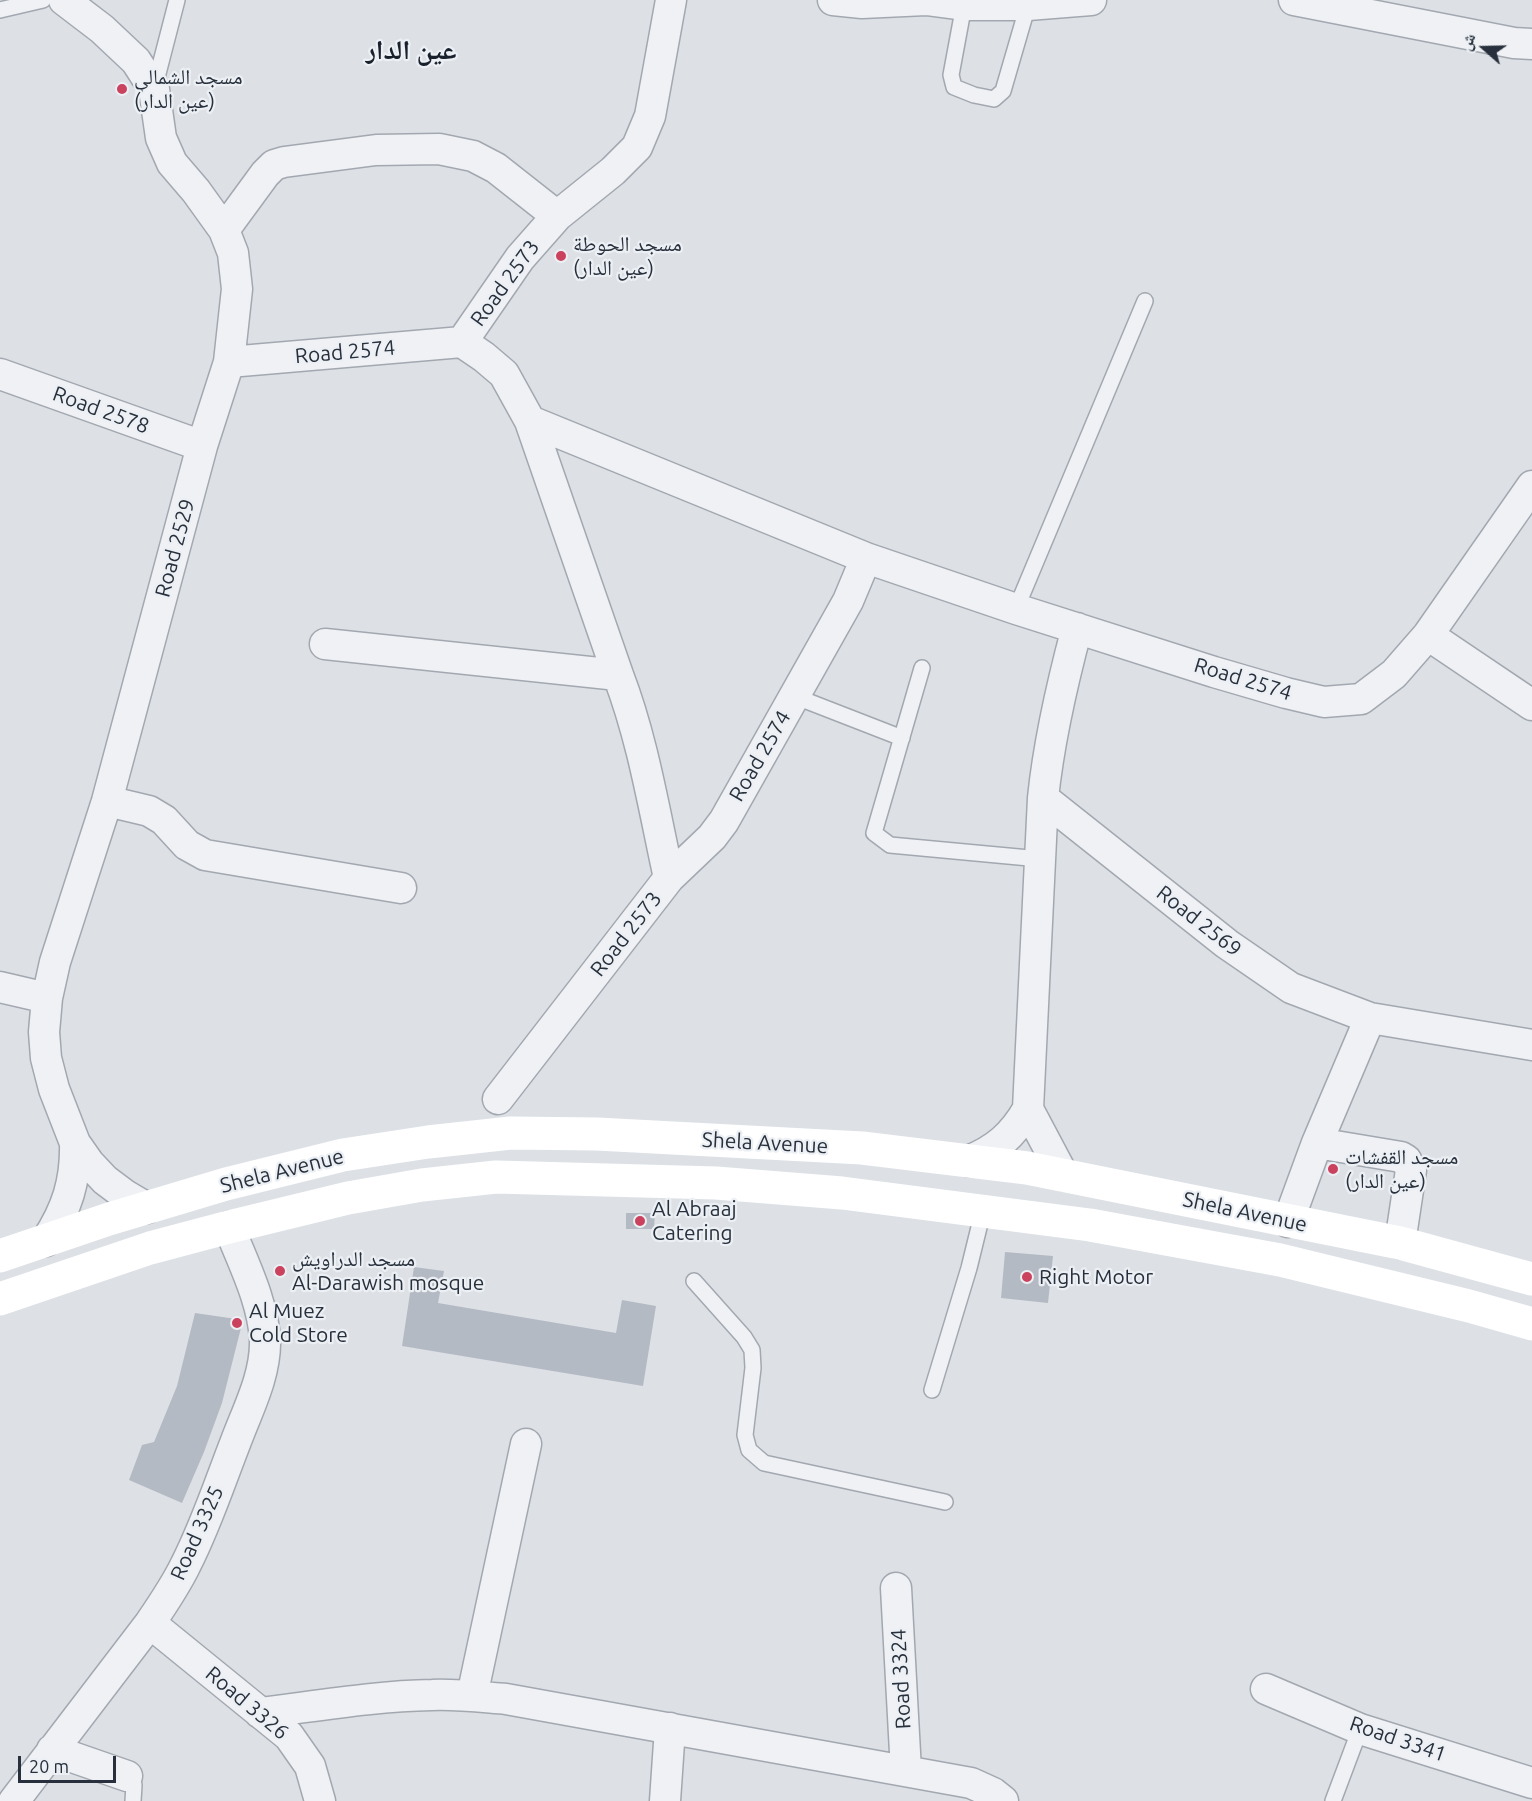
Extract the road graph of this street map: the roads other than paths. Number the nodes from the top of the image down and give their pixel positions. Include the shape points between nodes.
1 (43, 0) edge
2 (64, 0) edge
3 (177, 0) edge
4 (671, 0) edge
5 (833, 0) edge
6 (926, 0) edge
7 (1091, 0) edge
8 (1294, 0) edge
9 (964, 5) junction
10 (1028, 5) junction
11 (0, 10) edge
12 (1532, 44) edge
13 (154, 89) junction
14 (557, 216) junction
15 (224, 230) junction
16 (1145, 301) dead end
17 (462, 342) junction
18 (229, 362) junction
19 (0, 374) edge
20 (530, 421) junction
21 (202, 446) junction
22 (1532, 486) edge
23 (866, 558) junction
24 (1016, 609) junction
25 (1077, 628) junction
26 (1428, 635) junction
27 (325, 644) dead end
28 (922, 668) dead end
29 (618, 675) junction
30 (794, 696) junction
31 (1532, 705) edge
32 (902, 738) junction
33 (1043, 798) junction
34 (106, 801) junction
35 (1040, 859) junction
36 (669, 878) junction
37 (401, 888) dead end
38 (0, 987) edge
39 (47, 998) junction
40 (1370, 1018) junction
41 (1532, 1045) edge
42 (498, 1099) dead end
43 (1028, 1109) junction
44 (75, 1143) junction
45 (1317, 1143) junction
46 (968, 1161) junction
47 (1063, 1175) junction
48 (147, 1208) junction
49 (983, 1211) junction
50 (1288, 1222) junction
51 (229, 1227) junction
52 (46, 1241) junction
53 (1400, 1243) junction
54 (0, 1256) edge
55 (1532, 1279) edge
56 (694, 1281) dead end
57 (0, 1299) edge
58 (1532, 1324) edge
59 (932, 1390) dead end
60 (526, 1444) dead end
61 (945, 1502) dead end
62 (896, 1588) dead end
63 (150, 1623) junction
64 (1266, 1689) dead end
65 (472, 1696) junction
66 (261, 1713) junction
67 (670, 1728) junction
68 (1360, 1729) junction
69 (52, 1750) junction
70 (906, 1771) junction
71 (1532, 1783) edge
72 (130, 1788) edge
73 (14, 1801) edge
74 (321, 1801) edge
75 (665, 1801) edge
76 (1003, 1801) edge
77 (1333, 1801) edge

1 - 11 lane
2 - 13 street, Road 2529 via 136,60
3 - 13 lane
4 - 14 street, Road 2573 via 650,116 637,147
5 - 6 street
6 - 9 street
7 - 10 street
8 - 12 street
9 - 10 street
9 - 10 lane via 951,75 954,87 994,99 1003,91
13 - 15 street, Road 2529 via 161,138 172,163
14 - 15 street via 495,168 473,156 440,149 376,150 274,165
14 - 17 street, Road 2573 via 520,258
15 - 18 street, Road 2529 via 233,253 237,289
16 - 24 lane
17 - 18 street, Road 2574
17 - 20 street, Road 2573 via 504,374
18 - 21 street, Road 2529
19 - 21 street, Road 2578
20 - 23 street, Road 2574
20 - 29 street, Road 2573
21 - 34 street, Road 2529
22 - 26 street, Road 2574
23 - 24 street, Road 2574
23 - 30 street, Road 2574 via 848,601
24 - 25 street, Road 2574
25 - 26 street, Road 2574 via 1324,702 1361,699 1394,674
25 - 33 street via 1055,720
26 - 31 street
27 - 29 street
28 - 32 lane
29 - 36 street, Road 2573 via 638,735
30 - 32 lane
30 - 36 street, Road 2574 via 724,821
32 - 35 lane via 874,833 890,845
33 - 35 street
33 - 40 street, Road 2569 via 1227,944 1290,988
34 - 37 street via 149,811 164,820 187,845 205,855
34 - 39 street, Road 2529
35 - 43 street
36 - 42 street, Road 2573
38 - 39 street
39 - 44 street, Road 2529 via 46,1058
40 - 41 street, Road 2569
40 - 45 street
43 - 46 street via 1010,1136
43 - 47 street
44 - 48 street, Road 2529 via 105,1180
44 - 52 street, Road 2529 via 76,1162 68,1200
45 - 50 street
45 - 53 street via 1406,1160 1411,1170
46 - 47 main road, Shela Avenue
46 - 48 main road, Shela Avenue via 862,1148 512,1133 343,1155
47 - 50 main road, Shela Avenue
48 - 52 main road, Shela Avenue
49 - 51 main road, Shela Avenue via 842,1193 716,1183 496,1177 348,1198
49 - 58 main road, Shela Avenue via 1090,1225 1280,1260
49 - 59 lane
50 - 53 main road, Shela Avenue
51 - 57 main road, Shela Avenue via 150,1248
51 - 63 street, Road 3325 via 263,1321 262,1368 200,1535
52 - 54 main road, Shela Avenue
53 - 55 main road, Shela Avenue
56 - 61 lane via 752,1350 745,1435 749,1450 764,1462
60 - 65 street
62 - 70 street, Road 3324
63 - 66 street, Road 3326
63 - 69 street, Road 3325
64 - 68 street, Road 3341
65 - 66 street via 396,1696
65 - 67 street
66 - 74 street, Road 3326 via 289,1736 310,1766
67 - 70 street
67 - 75 street
68 - 71 street, Road 3341
68 - 77 lane
69 - 72 street
69 - 73 street, Road 3325
70 - 76 street via 971,1783

